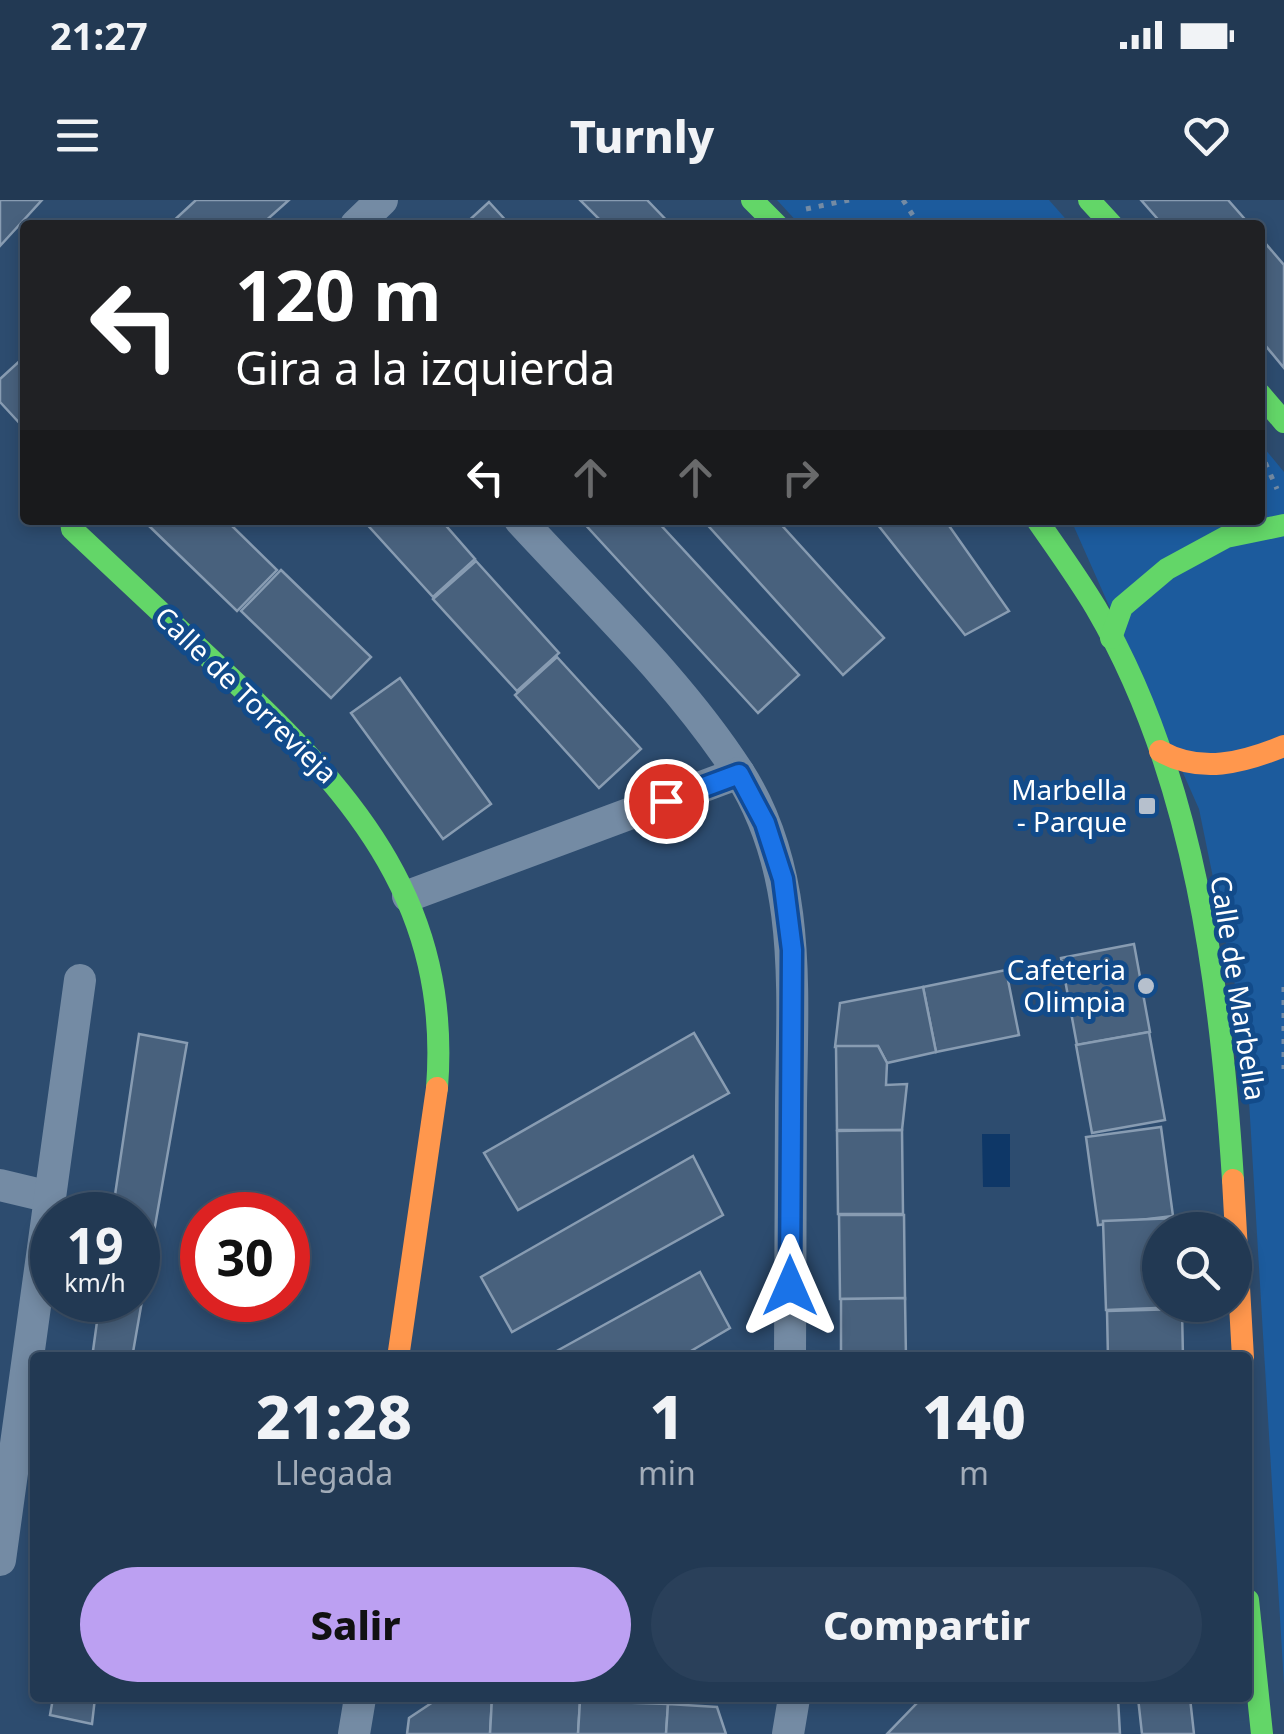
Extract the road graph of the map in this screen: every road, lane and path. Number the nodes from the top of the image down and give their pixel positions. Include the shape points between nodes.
1 (382, 200) edge
2 (752, 200) edge
3 (1089, 200) edge
4 (361, 220) edge
5 (771, 220) edge
6 (1107, 220) edge
7 (1265, 400) edge
8 (1284, 422) edge
9 (1265, 462) edge
10 (1284, 503) edge
11 (72, 525) edge
12 (525, 525) edge
13 (1041, 525) edge
14 (1284, 525) edge
15 (1111, 638) junction
16 (1284, 746) edge
17 (1160, 751) junction
18 (739, 774) junction
19 (408, 896) junction
20 (80, 980) dead end
21 (1284, 988) edge
22 (1284, 1069) edge
23 (0, 1185) edge
24 (30, 1192) edge
25 (51, 1192) edge
26 (33, 1322) edge
27 (399, 1352) edge
28 (790, 1352) edge
29 (1242, 1352) edge
30 (0, 1560) edge
31 (1252, 1652) edge
32 (359, 1702) edge
33 (793, 1702) edge
34 (354, 1734) edge
35 (788, 1734) edge
36 (1262, 1734) edge

1 - 4 street
2 - 5 street
3 - 6 street
7 - 8 street
9 - 10 path
11 - 19 street, Calle de Torrevieja via 302,743 356,804
12 - 18 street via 669,682
13 - 15 street, Calle de Marbella via 1071,562
14 - 15 street via 1226,537 1167,569 1122,607
15 - 17 street, Calle de Marbella
16 - 17 street via 1212,766 1179,764
17 - 29 street, Calle de Marbella via 1200,911 1222,1045
18 - 19 street
18 - 28 street via 765,823 783,879 792,950
19 - 27 street, Calle de Torrevieja via 426,940 438,1070
20 - 25 street
21 - 22 path
23 - 24 street
26 - 30 street
31 - 36 street
32 - 34 street
33 - 35 street

